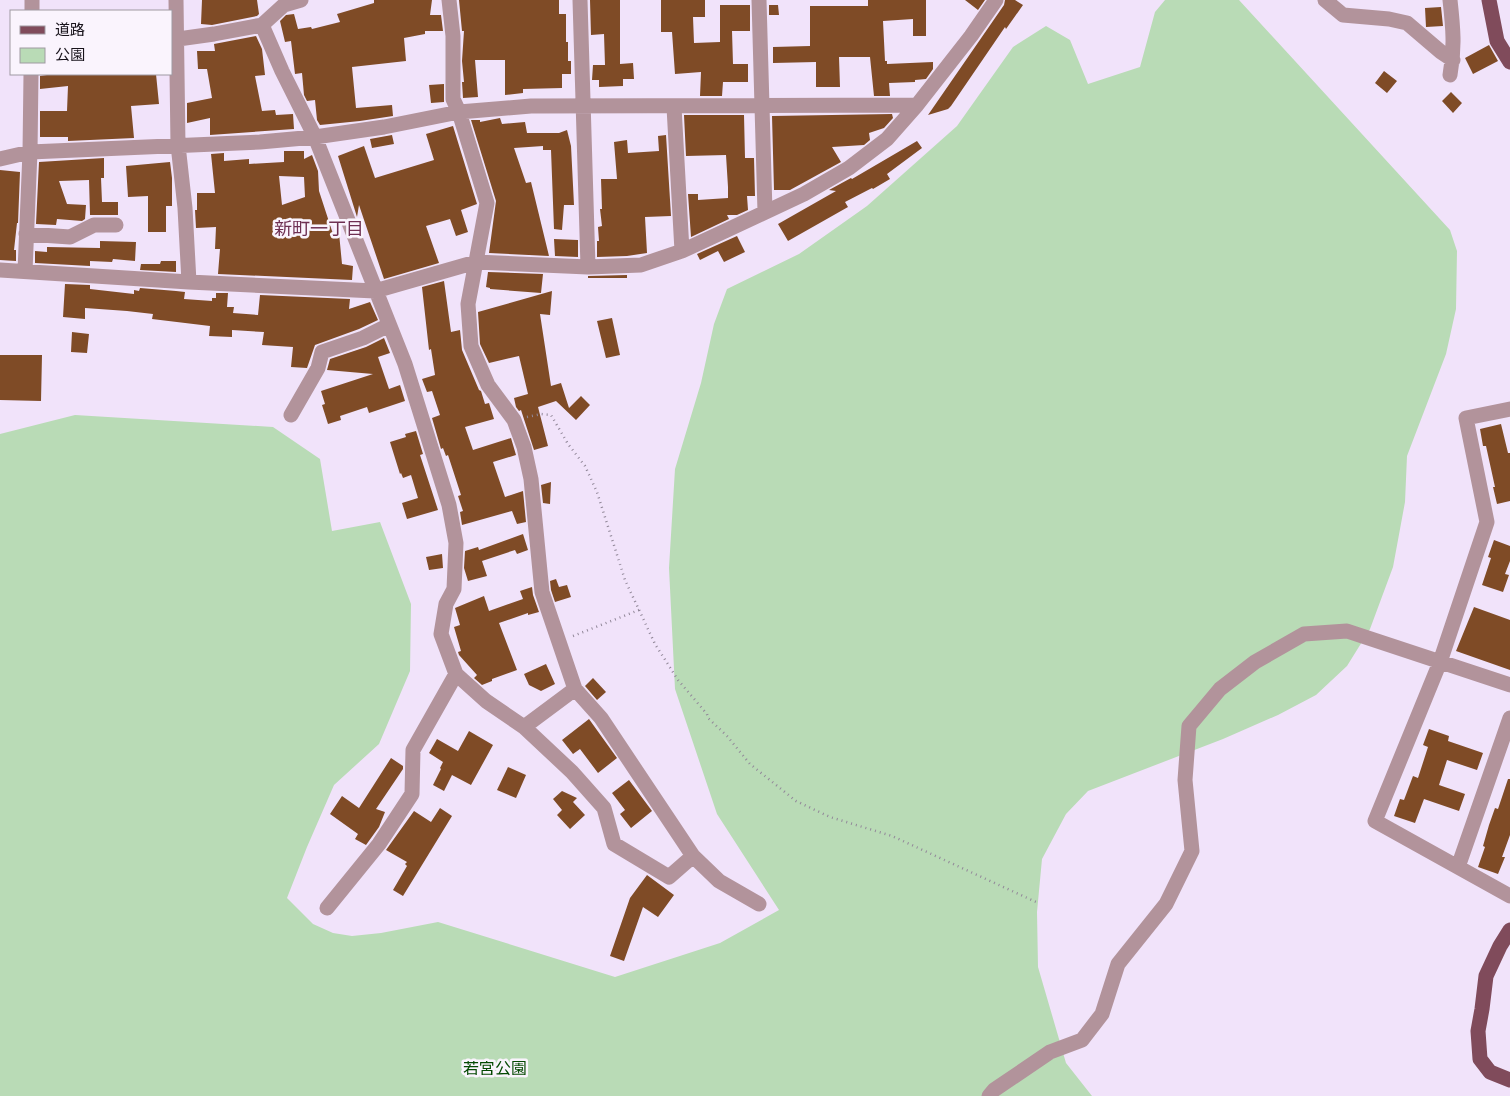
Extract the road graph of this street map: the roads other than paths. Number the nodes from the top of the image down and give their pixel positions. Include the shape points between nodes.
1 (176, 0) edge
2 (301, 0) edge
3 (449, 0) edge
4 (580, 0) edge
5 (759, 0) edge
6 (996, 0) edge
7 (1325, 0) edge
8 (1450, 0) edge
9 (1489, 0) edge
10 (283, 3) edge
11 (262, 25) junction
12 (174, 39) edge
13 (1510, 62) edge
14 (31, 75) edge
15 (762, 105) junction
16 (917, 105) junction
17 (584, 107) junction
18 (674, 107) junction
19 (459, 112) junction
20 (314, 137) junction
21 (178, 145) junction
22 (30, 152) junction
23 (0, 159) edge
24 (765, 212) junction
25 (116, 225) dead end
26 (26, 234) junction
27 (682, 251) junction
28 (476, 262) junction
29 (588, 267) junction
30 (0, 270) edge
31 (25, 271) junction
32 (189, 282) junction
33 (375, 290) junction
34 (389, 325) junction
35 (1510, 409) edge
36 (290, 415) dead end
37 (1440, 662) junction
38 (456, 674) junction
39 (1510, 685) edge
40 (575, 689) junction
41 (1510, 718) edge
42 (524, 727) junction
43 (693, 856) junction
44 (1458, 867) junction
45 (1510, 896) edge
46 (759, 904) dead end
47 (327, 908) dead end
48 (1510, 930) edge
49 (1510, 1080) edge
50 (989, 1096) edge

1 - 12 street
2 - 10 street
3 - 19 street via 454,99
4 - 17 street
5 - 15 street
6 - 16 street
7 - 8 street via 1343,15 1407,23 1441,52 1451,68 1454,35
9 - 13 main road via 1498,40
10 - 11 street
11 - 12 street
11 - 20 street
12 - 21 street
14 - 22 street
15 - 16 street
15 - 18 street
15 - 24 street
16 - 24 street via 887,139 849,168
17 - 18 street
17 - 19 street via 531,106
17 - 29 street
18 - 27 street
19 - 20 street
19 - 28 street via 487,203
20 - 21 street
20 - 33 street
21 - 22 street
21 - 32 street
22 - 23 street
22 - 26 street
24 - 27 street
25 - 26 street via 94,225 70,237
26 - 31 street
27 - 29 street via 641,265
28 - 29 street
28 - 33 street
28 - 40 street via 468,304 471,346 488,385 514,420 524,447 531,480 542,592
30 - 31 street
31 - 32 street
32 - 33 street
33 - 34 street
34 - 36 street via 364,338 322,352 318,368
34 - 38 street via 405,364 449,505 456,543 454,589 446,604 441,634
35 - 37 street via 1466,418 1487,522
37 - 39 street
37 - 44 street via 1375,821
37 - 50 street via 1347,631 1304,634 1255,662 1220,689 1189,726 1185,780 1192,851 1166,904 1118,964 1102,1014 1082,1040 1050,1052
38 - 42 street via 486,701
38 - 47 street via 413,750 412,794 379,844
40 - 42 street
40 - 43 street via 601,718
41 - 44 street
42 - 43 street via 572,772 604,808 614,844 669,877
43 - 46 street via 719,881
44 - 45 street
48 - 49 main road via 1486,976 1478,1031 1480,1058 1490,1072

